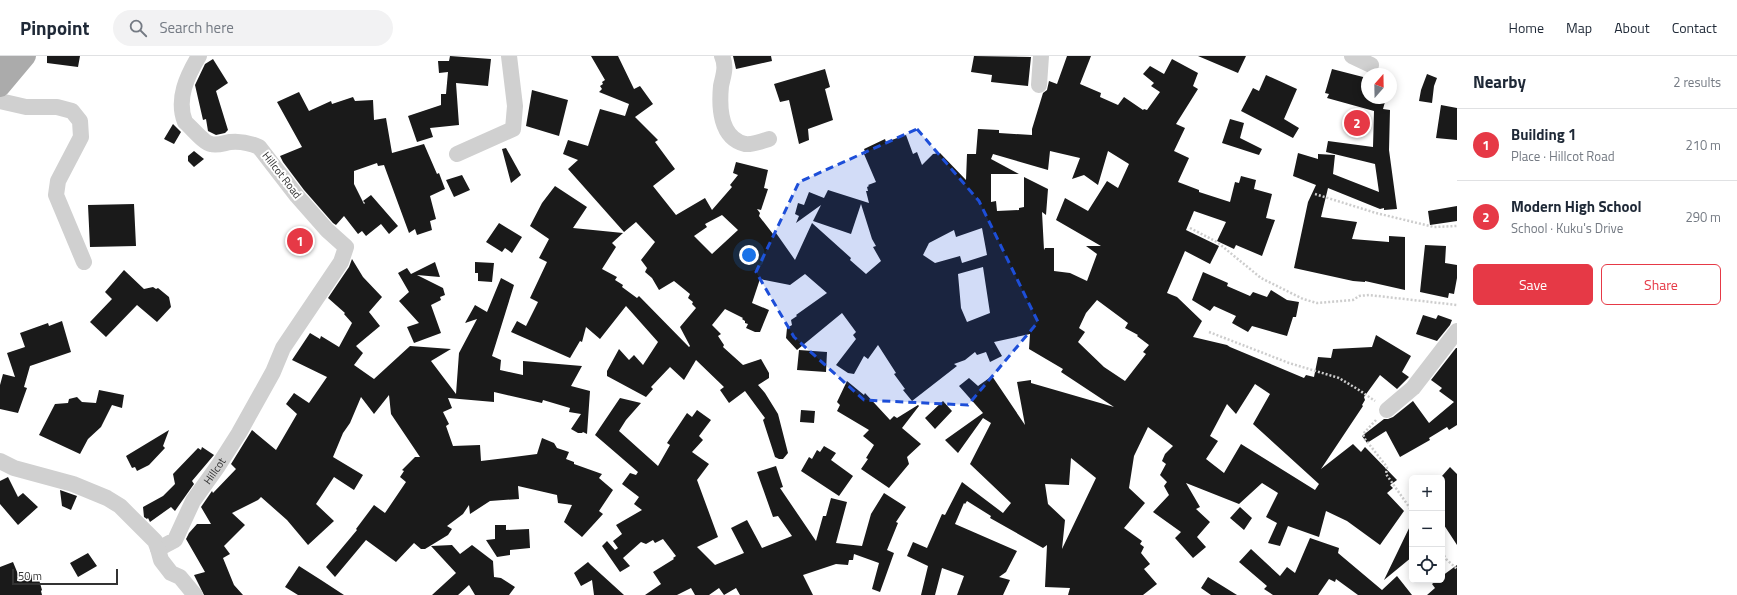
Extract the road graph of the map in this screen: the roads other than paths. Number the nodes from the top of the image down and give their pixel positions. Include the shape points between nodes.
1 (5, 56) edge
2 (26, 56) edge
3 (199, 56) edge
4 (509, 56) edge
5 (722, 56) edge
6 (1041, 56) edge
7 (1352, 56) edge
8 (0, 62) edge
9 (1371, 65) dead end
10 (1039, 85) dead end
11 (0, 87) edge
12 (0, 101) edge
13 (769, 139) dead end
14 (456, 154) dead end
15 (327, 230) joint
16 (84, 262) dead end
17 (1457, 331) edge
18 (1387, 410) road end
19 (0, 461) edge
20 (158, 549) junction
21 (195, 595) edge

1 - 8 main road
2 - 11 main road
3 - 15 street, Hillcot Road via 188,74 183,92 181,108 185,122 204,141 211,144 232,142 259,147
4 - 14 street via 515,106 513,129
5 - 13 street via 725,75 721,86 721,106 726,131 736,140 746,144
6 - 10 street
7 - 9 street
12 - 16 street via 26,107 57,107 72,112 80,121 81,137 58,181 56,195
15 - 20 street, Hillcot via 346,247 341,262 283,348 273,372 239,433 193,501 175,540
17 - 18 street via 1413,388
19 - 20 street via 14,468 73,484 107,498 120,506 155,541
20 - 21 street via 161,560 171,573 180,577

